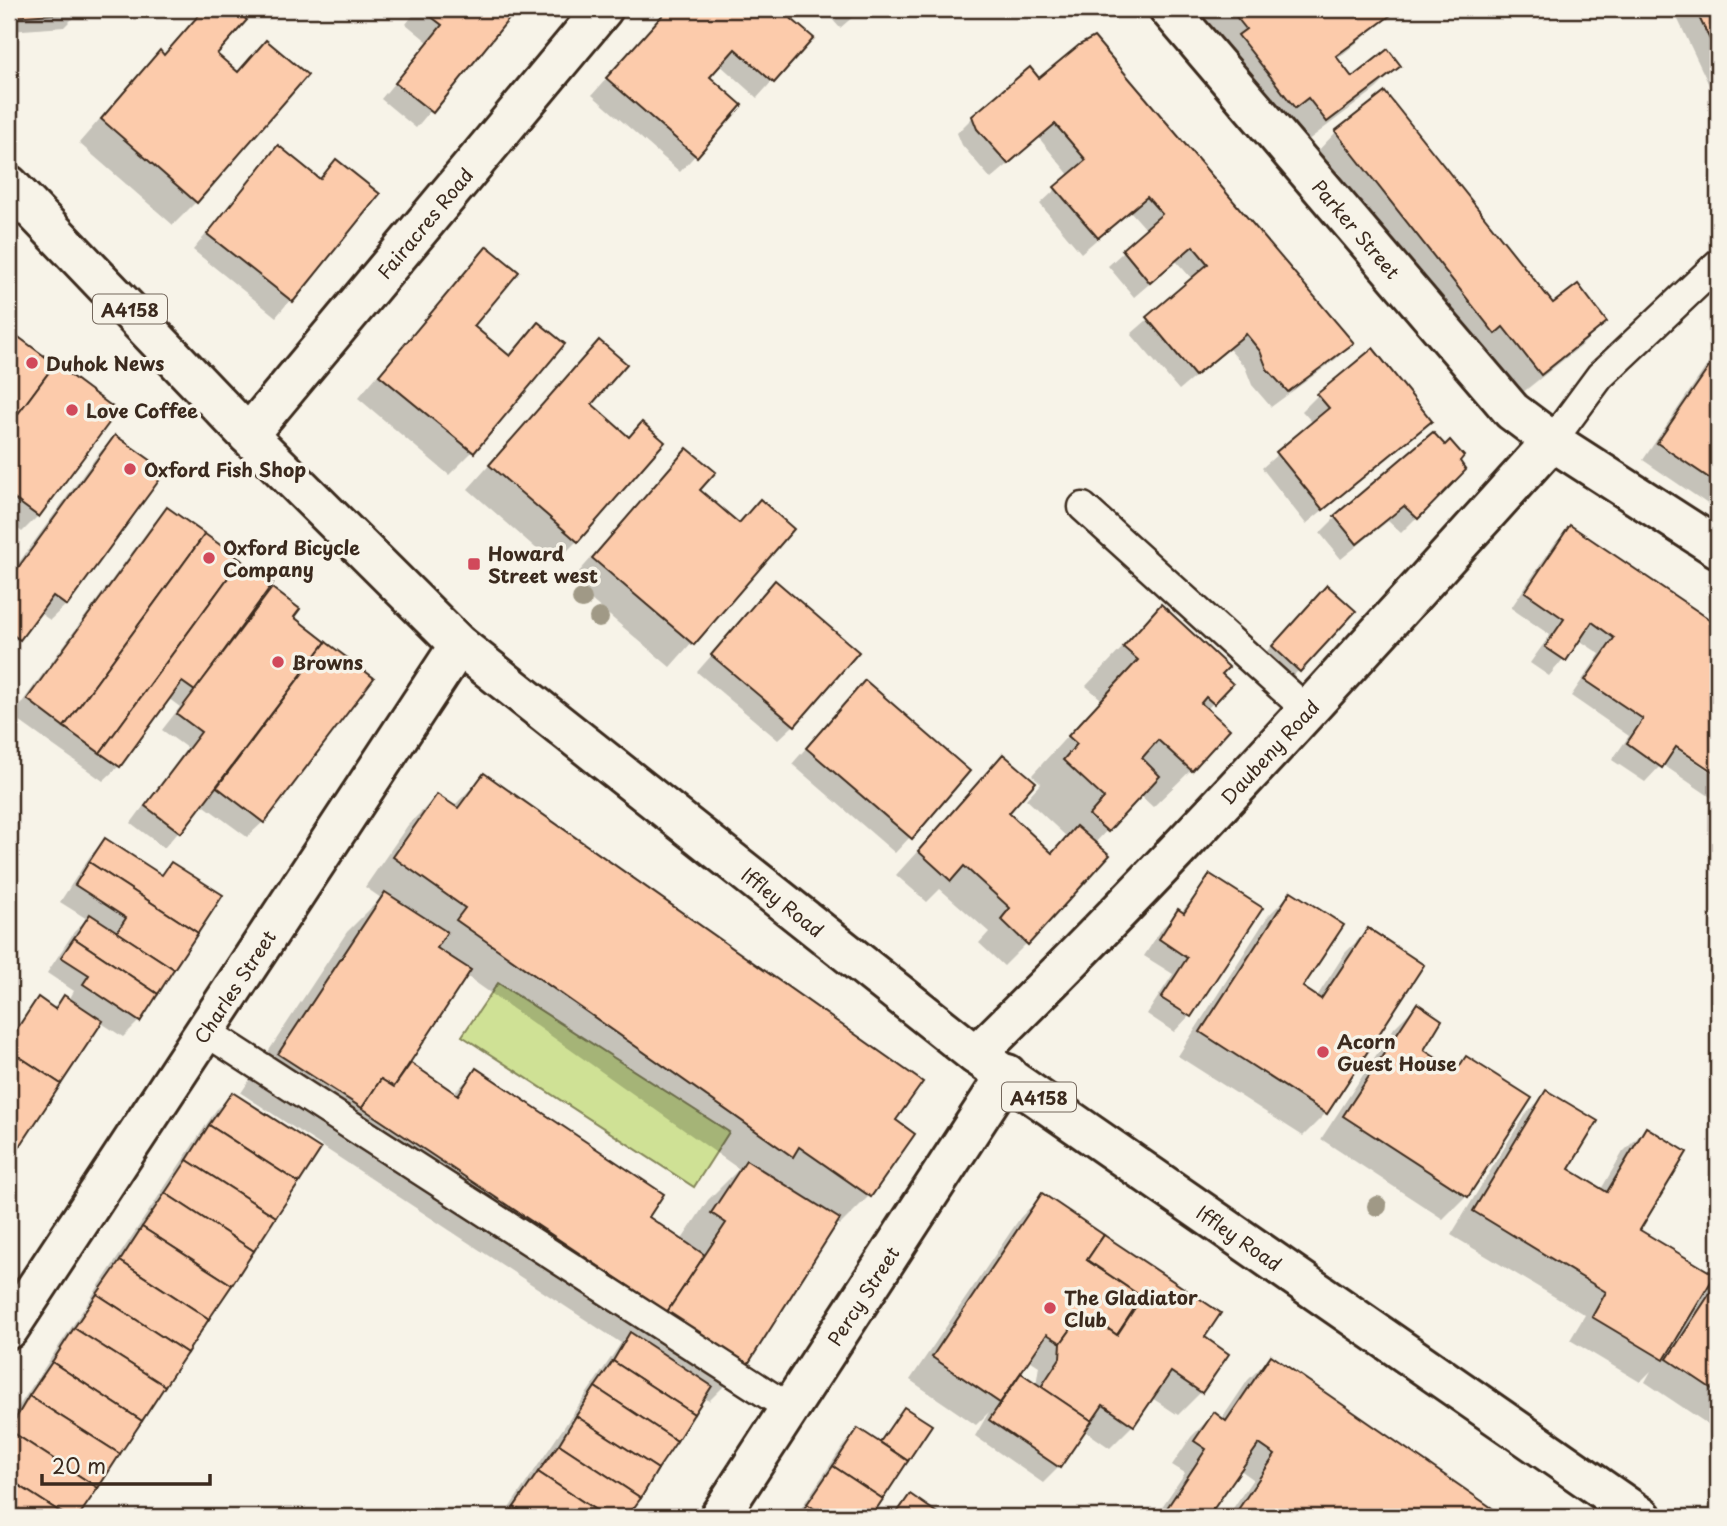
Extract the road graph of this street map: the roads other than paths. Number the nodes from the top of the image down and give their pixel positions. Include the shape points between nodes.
1 (603, 9) edge
2 (1169, 9) edge
3 (9, 185) edge
4 (1718, 264) edge
5 (248, 435) junction
6 (1552, 441) junction
7 (1083, 507) dead end
8 (1718, 548) edge
9 (459, 645) junction
10 (1308, 711) junction
11 (205, 1031) junction
12 (992, 1065) junction
13 (9, 1329) edge
14 (789, 1408) junction
15 (719, 1517) edge
16 (1642, 1517) edge

1 - 5 street, Fairacres Road
2 - 6 street, Parker Street via 1512,411
3 - 5 street, Iffley Road / A4158
4 - 6 lane via 1600,376
5 - 9 street, Iffley Road / A4158
6 - 8 street, Parker Street
6 - 10 street, Daubeny Road
7 - 10 lane
9 - 11 street, Charles Street
9 - 12 street, Iffley Road / A4158
10 - 12 street, Daubeny Road via 1079,953
11 - 13 street, Charles Street
11 - 14 lane
12 - 14 street, Percy Street
12 - 16 street, Iffley Road / A4158
14 - 15 street, Percy Street

